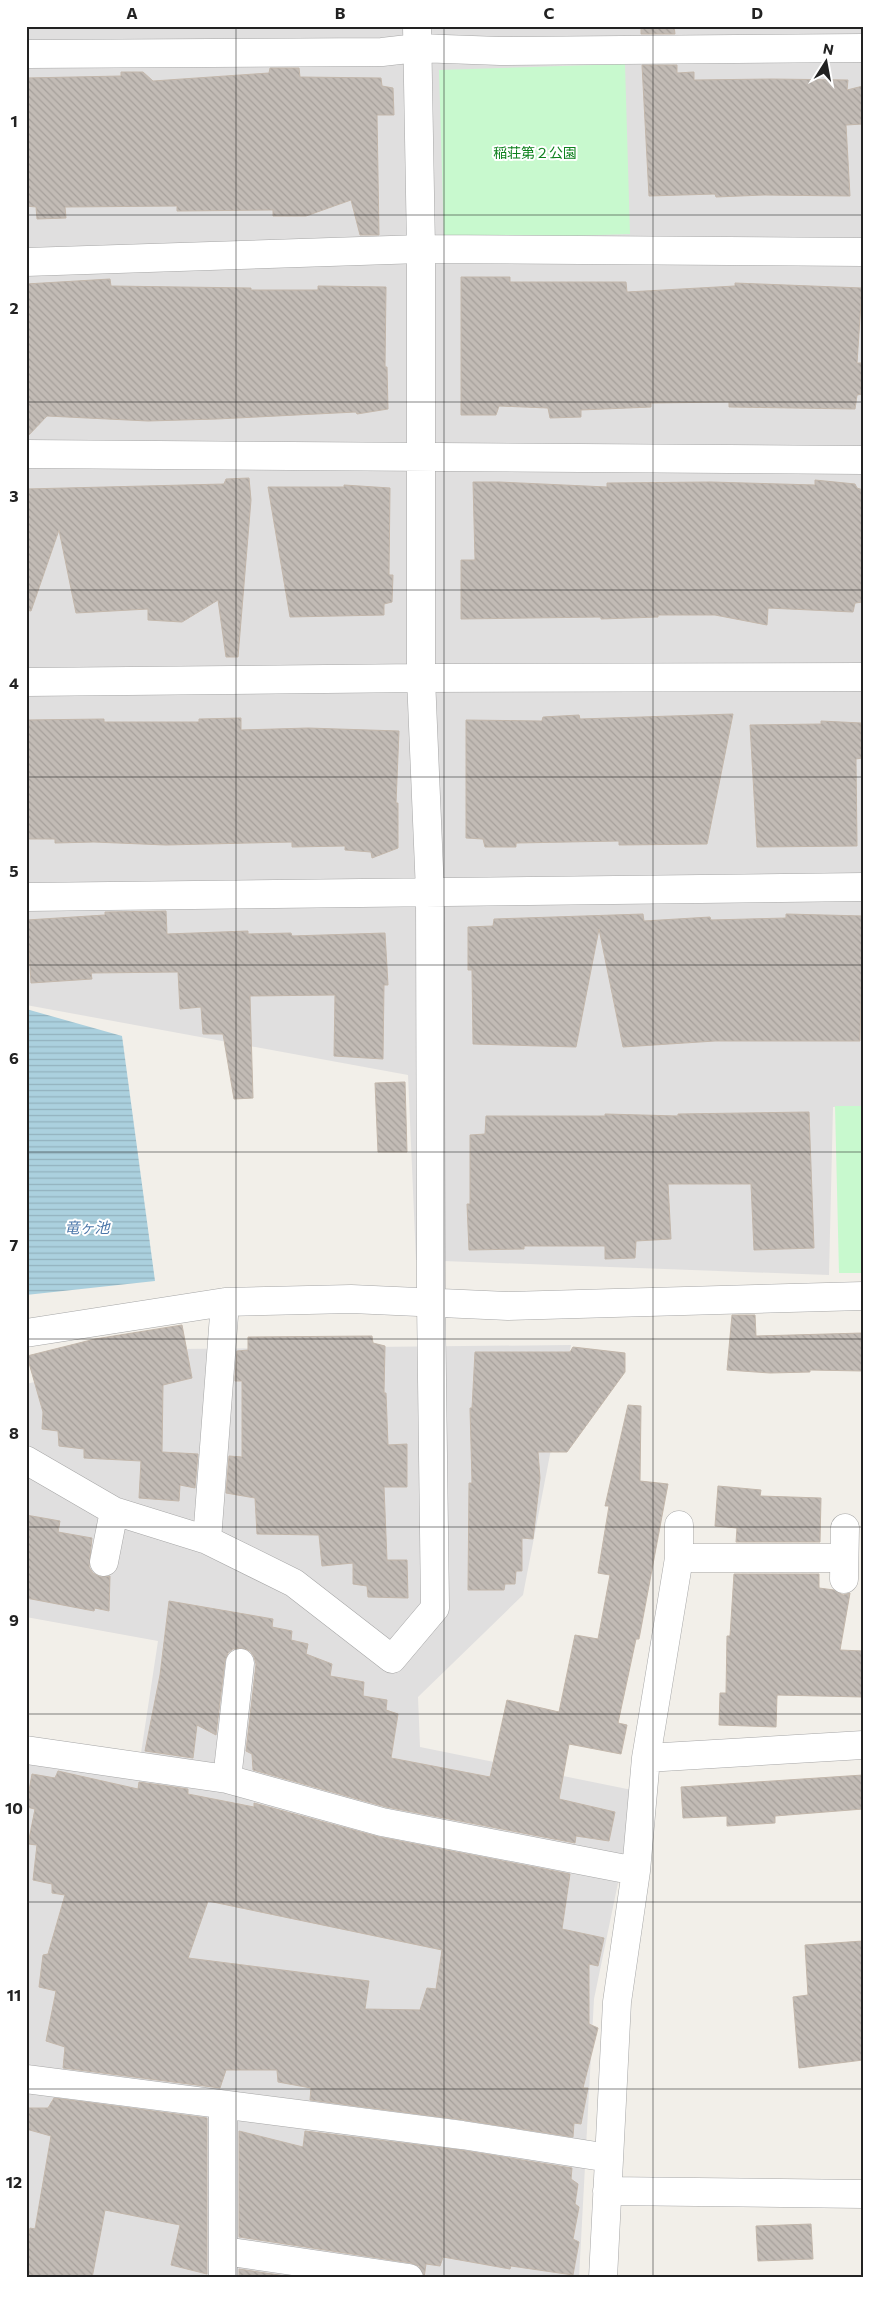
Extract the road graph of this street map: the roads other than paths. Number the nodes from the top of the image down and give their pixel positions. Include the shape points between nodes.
1 (417, 37) edge
2 (863, 48) edge
3 (26, 54) edge
4 (421, 249) junction
5 (863, 252) edge
6 (26, 262) edge
7 (26, 454) edge
8 (419, 456) junction
9 (863, 460) edge
10 (863, 677) edge
11 (420, 678) junction
12 (26, 682) edge
13 (863, 886) edge
14 (430, 892) junction
15 (26, 897) edge
16 (863, 1296) edge
17 (225, 1302) junction
18 (431, 1302) junction
19 (26, 1333) edge
20 (26, 1460) edge
21 (114, 1511) junction
22 (679, 1525) dead end
23 (845, 1528) dead end
24 (207, 1540) junction
25 (679, 1558) junction
26 (104, 1562) dead end
27 (240, 1663) dead end
28 (863, 1745) edge
29 (26, 1750) edge
30 (646, 1758) junction
31 (227, 1779) junction
32 (636, 1870) junction
33 (26, 2079) edge
34 (223, 2105) junction
35 (609, 2158) junction
36 (607, 2191) junction
37 (863, 2194) edge
38 (224, 2251) junction
39 (223, 2278) edge
40 (409, 2278) edge
41 (603, 2278) edge

1 - 2 street via 500,51
1 - 3 street via 382,52
1 - 4 street
4 - 5 street
4 - 6 street
4 - 8 street
7 - 8 street
8 - 9 street
8 - 11 street
10 - 11 street
11 - 12 street
11 - 14 street
13 - 14 street
14 - 15 street
14 - 18 street
16 - 18 street via 508,1306
17 - 18 street via 351,1299
17 - 19 street
17 - 24 street
18 - 24 street via 435,1608 392,1659 294,1583
20 - 21 street
21 - 24 street
21 - 26 street
22 - 25 street
23 - 25 street via 844,1568
25 - 30 street
27 - 31 street
28 - 30 street
29 - 31 street
30 - 32 street
31 - 32 street via 382,1822
32 - 35 street via 617,2002
33 - 34 street
34 - 35 street via 462,2135
34 - 38 street
35 - 36 street
36 - 37 street
36 - 41 street
38 - 39 street
38 - 40 street

